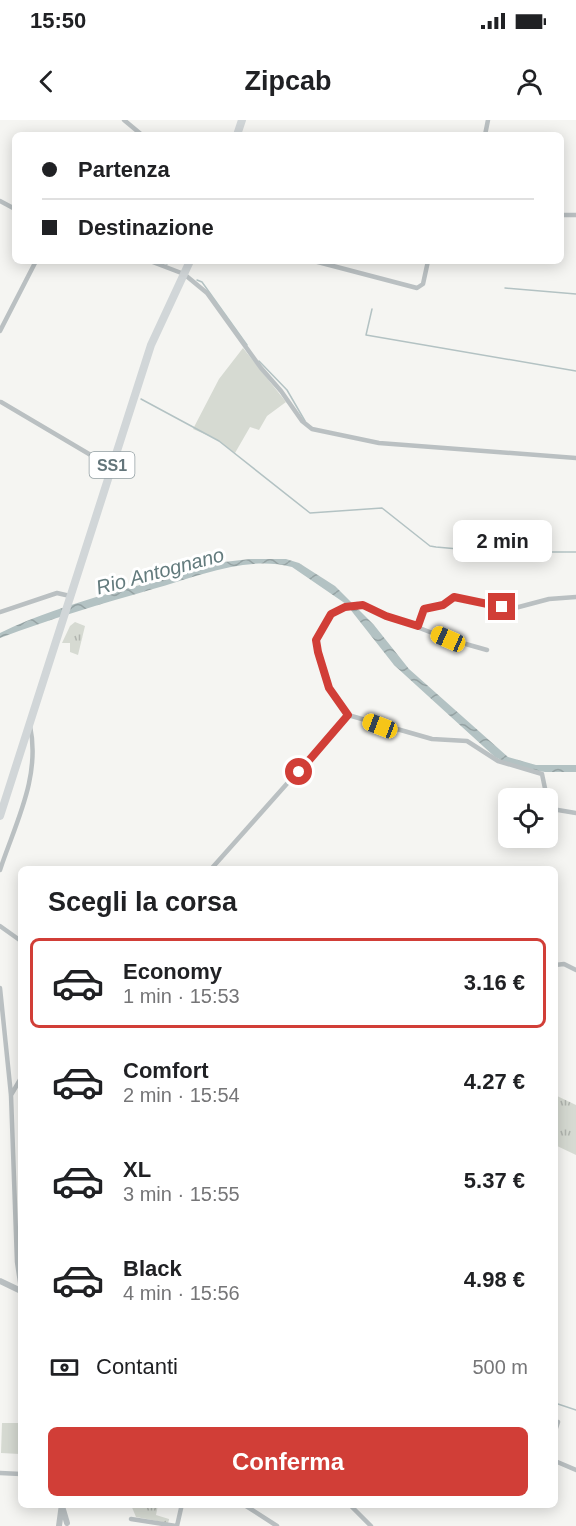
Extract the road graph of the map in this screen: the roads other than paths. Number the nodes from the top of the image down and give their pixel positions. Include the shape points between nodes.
1 (124, 120) edge
2 (138, 132) edge
3 (34, 264) edge
4 (158, 264) edge
5 (189, 264) edge
6 (325, 264) edge
7 (427, 264) edge
8 (184, 274) junction
9 (0, 331) edge
10 (1, 402) edge
11 (576, 458) edge
12 (111, 467) junction
13 (69, 597) junction
14 (576, 597) edge
15 (0, 612) edge
16 (418, 626) junction
17 (487, 650) dead end
18 (348, 715) junction
19 (30, 726) junction
20 (545, 788) edge
21 (558, 810) edge
22 (576, 813) edge
23 (0, 816) edge
24 (214, 866) edge
25 (0, 870) edge
26 (0, 926) edge
27 (18, 939) edge
28 (558, 964) edge
29 (576, 970) edge
30 (0, 988) edge
31 (18, 1083) edge
32 (11, 1095) junction
33 (18, 1232) edge
34 (0, 1281) edge
35 (18, 1289) edge
36 (558, 1462) edge
37 (576, 1470) edge
38 (0, 1473) edge
39 (18, 1474) edge
40 (61, 1508) edge
41 (64, 1508) edge
42 (181, 1508) edge
43 (249, 1508) edge
44 (353, 1508) edge
45 (131, 1519) dead end
46 (70, 1525) edge
47 (59, 1526) edge
48 (176, 1526) edge
49 (277, 1526) edge
50 (371, 1526) edge

1 - 2 street
3 - 9 street
4 - 8 street
5 - 8 main road, SS1
6 - 7 street via 417,288 423,284
8 - 11 street via 207,293 261,368 312,429 379,443
8 - 12 main road, SS1 via 153,339
10 - 12 street
12 - 13 main road, SS1
13 - 15 street via 57,592
13 - 19 main road, SS1
14 - 16 street via 549,598 515,608 454,597 443,605 424,609
16 - 17 street
16 - 18 street via 357,604 331,614 316,640 329,688
18 - 20 street via 432,739 471,742 498,761 542,774
18 - 24 street
19 - 23 main road, SS1
19 - 25 street via 32,762 26,799
21 - 22 street
26 - 27 street
28 - 29 street
30 - 32 street
31 - 32 street
32 - 33 street
34 - 35 street
36 - 37 street
38 - 39 street
40 - 47 street
41 - 46 street
42 - 48 street
43 - 49 street
44 - 50 street
45 - 48 street
46 - 47 street

